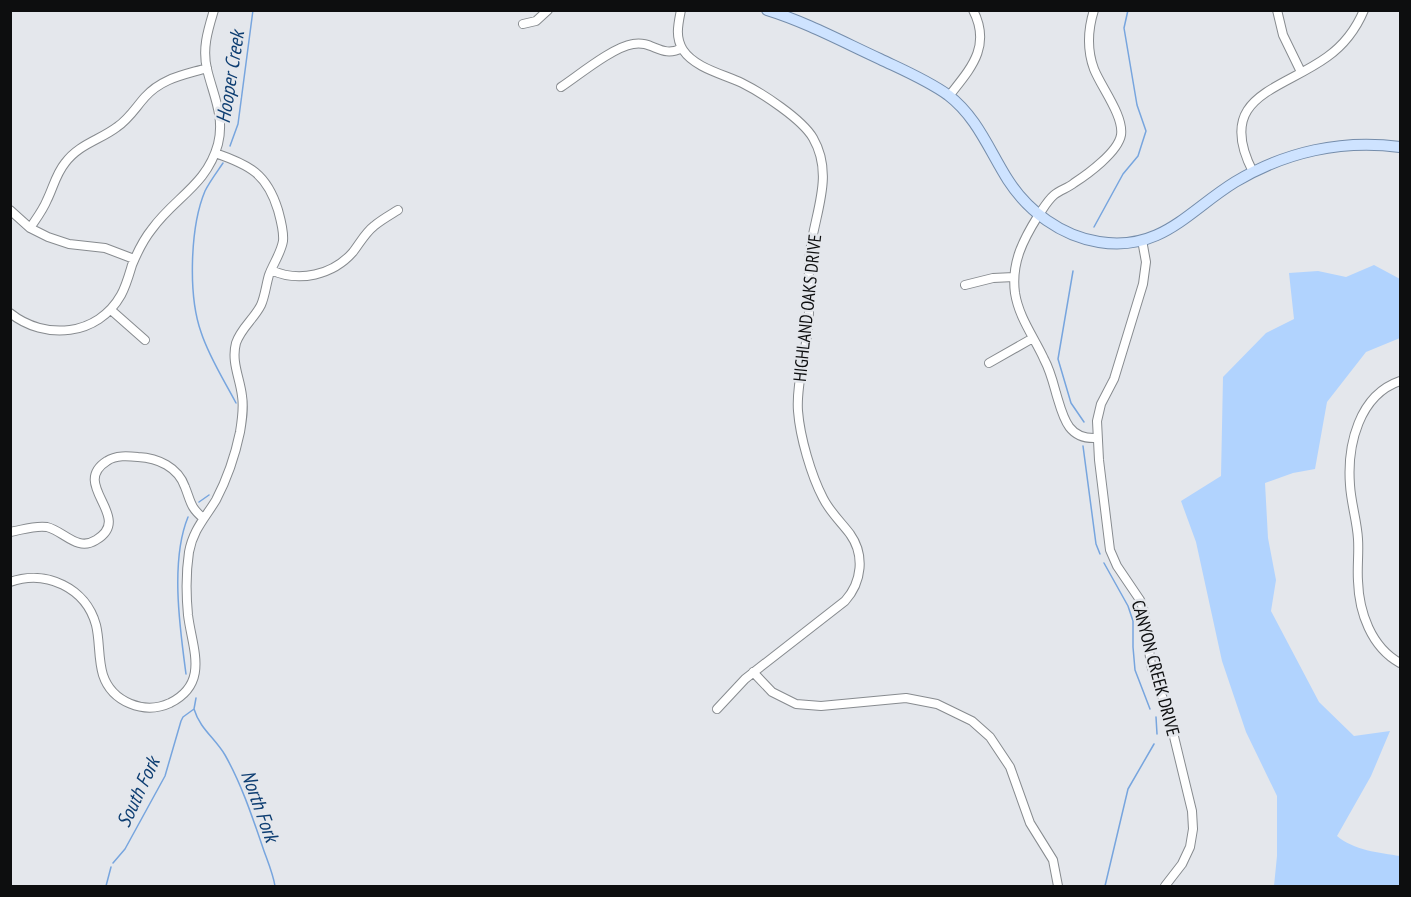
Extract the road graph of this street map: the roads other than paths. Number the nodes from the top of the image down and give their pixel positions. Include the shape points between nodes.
1 (214, 10) edge
2 (548, 10) edge
3 (681, 10) edge
4 (767, 10) edge
5 (973, 10) edge
6 (1094, 10) edge
7 (1277, 10) edge
8 (1364, 10) edge
9 (523, 24) dead end
10 (682, 48) junction
11 (207, 68) junction
12 (1301, 72) junction
13 (561, 87) dead end
14 (949, 96) junction
15 (1401, 147) edge
16 (215, 153) junction
17 (1253, 172) junction
18 (10, 210) edge
19 (398, 210) dead end
20 (1039, 215) junction
21 (30, 228) junction
22 (1142, 240) junction
23 (134, 259) junction
24 (271, 270) junction
25 (1014, 277) junction
26 (965, 285) dead end
27 (111, 309) junction
28 (10, 312) edge
29 (1033, 338) junction
30 (146, 340) dead end
31 (989, 363) dead end
32 (1401, 381) edge
33 (1097, 438) junction
34 (203, 518) junction
35 (10, 532) edge
36 (10, 582) edge
37 (1401, 663) edge
38 (753, 672) junction
39 (717, 709) dead end
40 (1058, 886) edge
41 (1165, 886) edge

1 - 11 street via 206,39
2 - 9 street via 536,21
3 - 10 street via 677,32
4 - 14 main road via 812,27
5 - 14 street via 979,26 979,51
6 - 20 street via 1089,38 1092,62 1119,121 1120,137 1112,151 1054,195
7 - 12 street via 1283,35
8 - 12 street via 1338,48
10 - 13 street via 669,52 646,44 631,44
10 - 38 street, HIGHLAND OAKS DRIVE via 693,60 756,91 799,121 816,144 824,171 810,252 809,318 798,410 819,490 854,540 860,571 845,601
11 - 16 street via 220,114
11 - 21 street via 173,77 158,86 119,126 78,150 61,168
12 - 17 street via 1262,94 1245,116 1242,146
14 - 20 main road via 981,132 1016,192
15 - 17 main road via 1365,144 1319,149
16 - 23 street via 199,182 157,222
16 - 24 street via 249,166 272,193 283,233 281,249
17 - 22 main road via 1173,227
18 - 21 street
19 - 24 street via 375,225 351,254 330,269 303,276
20 - 22 main road via 1090,240
20 - 25 street via 1020,247
21 - 23 street via 56,240 105,248
22 - 33 street, CANYON CREEK DRIVE via 1145,275 1114,379 1099,410
23 - 27 street via 122,294
24 - 34 street via 260,308 235,346 234,363 243,404 240,432 228,473
25 - 26 street
25 - 29 street via 1020,311
27 - 28 street via 90,324 65,331 34,327
27 - 30 street
29 - 31 street
29 - 33 street via 1047,365 1067,425 1081,437
32 - 37 street via 1382,390 1366,408 1355,434 1350,474 1359,543 1361,604 1377,643
33 - 41 street, CANYON CREEK DRIVE via 1110,550 1144,611 1150,659 1169,716 1192,811 1190,847
34 - 35 street via 192,507 184,483 170,467 152,459 127,456 107,461 96,475 96,491 109,518 97,540 76,543 41,527
34 - 36 street via 193,537 187,571 188,614 197,655 195,671 182,695 162,706 131,704 111,689 103,673 95,622 75,592 45,578
38 - 39 street, HIGHLAND OAKS DRIVE
38 - 40 street via 772,692 796,704 821,706 906,698 944,706 972,721 990,737 1010,767 1025,812 1053,860

